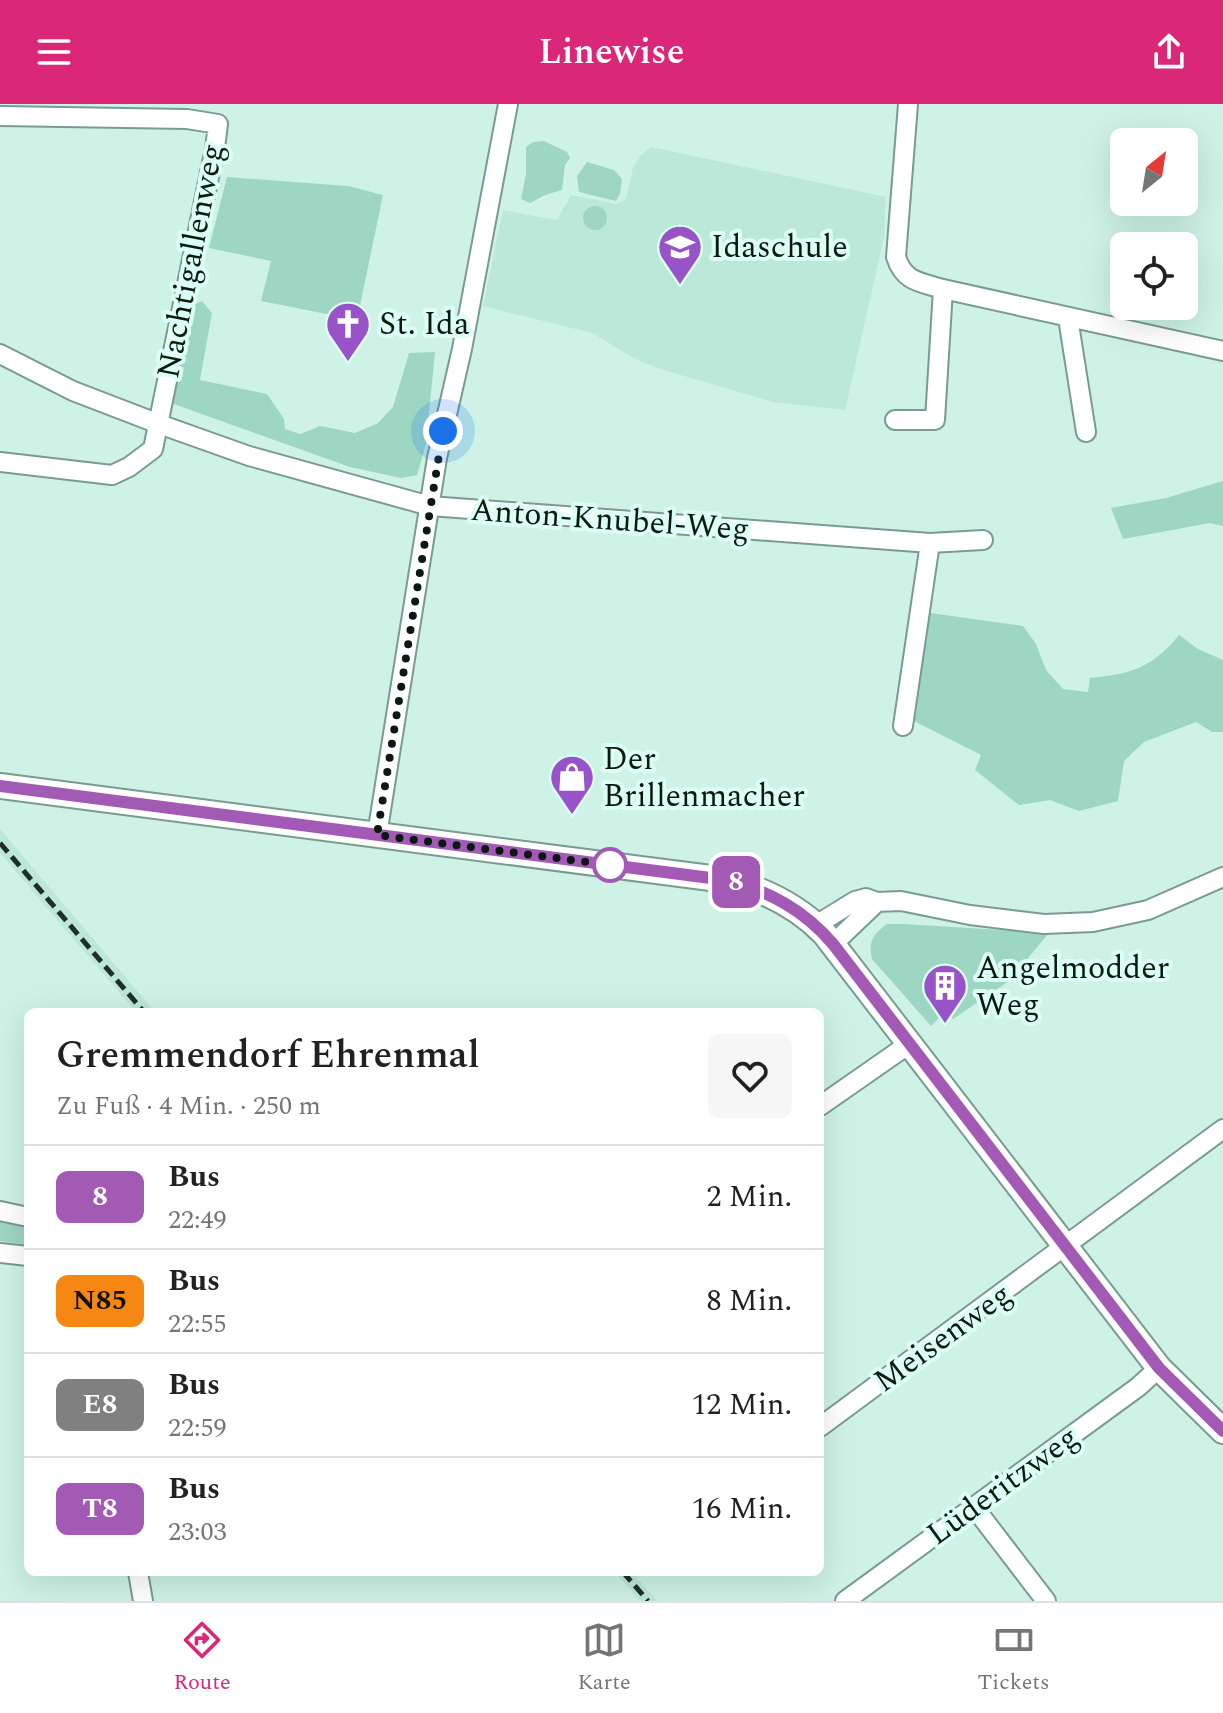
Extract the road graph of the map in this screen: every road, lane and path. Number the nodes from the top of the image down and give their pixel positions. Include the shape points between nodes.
1 (508, 104) edge
2 (908, 104) edge
3 (0, 116) edge
4 (943, 289) junction
5 (1068, 318) junction
6 (1223, 351) edge
7 (0, 354) edge
8 (895, 420) dead end
9 (159, 424) junction
10 (1086, 432) dead end
11 (0, 462) edge
12 (430, 506) junction
13 (983, 540) dead end
14 (930, 543) junction
15 (903, 726) dead end
16 (0, 786) edge
17 (377, 835) junction
18 (1223, 877) edge
19 (877, 902) junction
20 (816, 925) junction
21 (833, 944) junction
22 (909, 1044) junction
23 (824, 1103) edge
24 (1223, 1129) edge
25 (0, 1211) edge
26 (24, 1216) edge
27 (1065, 1247) junction
28 (0, 1253) edge
29 (24, 1256) edge
30 (1159, 1368) junction
31 (824, 1424) edge
32 (1223, 1431) edge
33 (974, 1507) junction
34 (139, 1576) edge
35 (143, 1601) edge
36 (845, 1601) edge
37 (1046, 1601) edge

1 - 12 street
2 - 4 street via 896,257 901,272
3 - 9 street, Nachtigallenweg via 218,124
4 - 5 street
4 - 8 street via 935,420
5 - 6 street
5 - 10 street
7 - 9 street, Anton-Knubel-Weg via 73,391
9 - 11 street via 153,449 112,475
9 - 12 street, Anton-Knubel-Weg via 249,456
12 - 14 street, Anton-Knubel-Weg
12 - 17 street
13 - 14 street, Anton-Knubel-Weg
14 - 15 street
16 - 17 street
17 - 20 street via 726,880 772,895
18 - 19 street via 1148,910 1093,922 1044,924 901,901
19 - 20 street via 855,901
19 - 21 street
20 - 21 street
21 - 22 street
22 - 23 street
22 - 27 street
24 - 27 street, Meisenweg
25 - 26 street
27 - 30 street
27 - 31 street, Meisenweg
28 - 29 street
30 - 32 street
30 - 33 street, Lüderitzweg
33 - 36 street, Lüderitzweg
33 - 37 street
34 - 35 street

